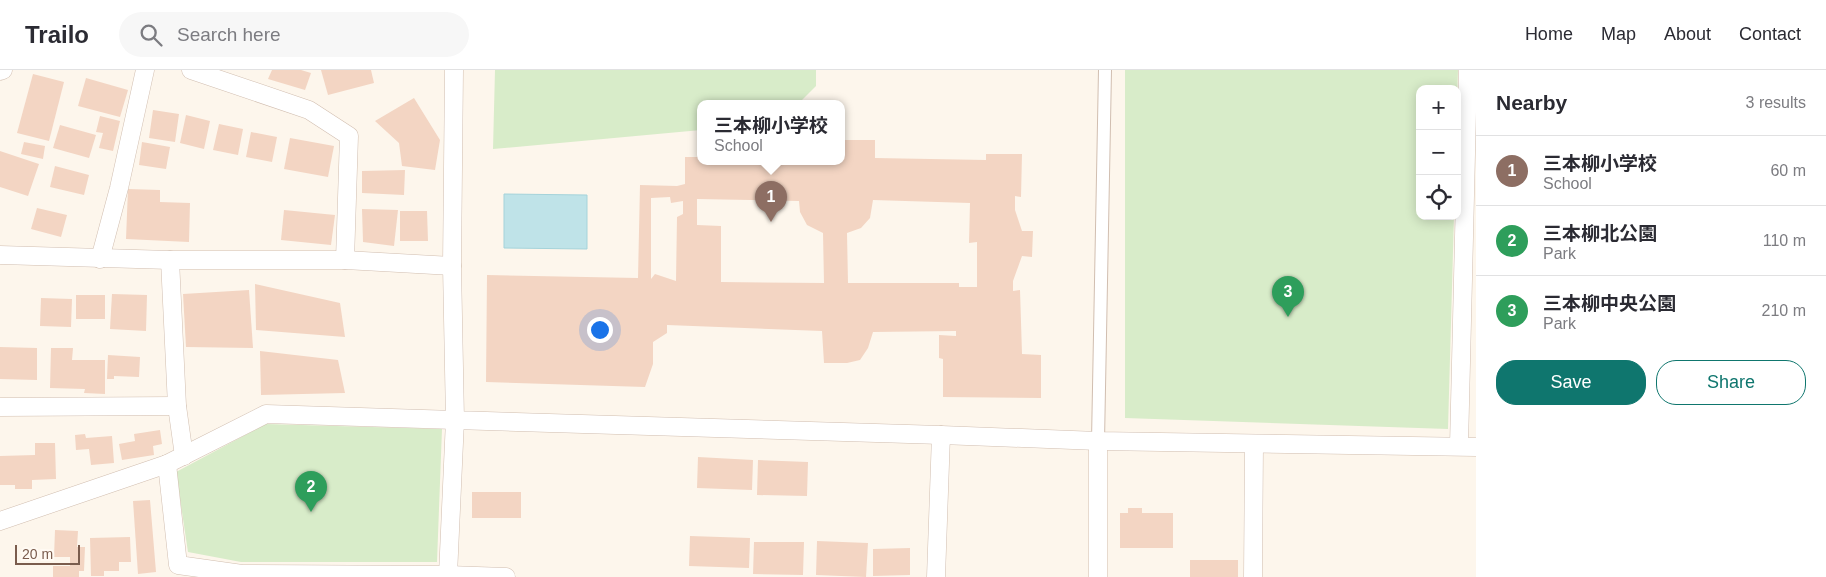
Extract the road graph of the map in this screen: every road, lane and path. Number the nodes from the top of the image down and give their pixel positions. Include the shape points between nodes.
1 (145, 70) edge
2 (191, 70) edge
3 (454, 70) edge
4 (1104, 70) edge
5 (1468, 70) edge
6 (1471, 132) edge
7 (0, 255) edge
8 (100, 258) junction
9 (170, 260) junction
10 (345, 260) junction
11 (452, 266) junction
12 (1470, 295) edge
13 (177, 406) junction
14 (0, 407) edge
15 (454, 420) junction
16 (940, 435) junction
17 (1098, 441) junction
18 (1254, 444) junction
19 (1468, 446) edge
20 (184, 456) junction
21 (167, 464) junction
22 (0, 521) edge
23 (448, 575) junction
24 (242, 576) edge
25 (506, 577) edge
26 (936, 577) edge
27 (1098, 577) edge
28 (1253, 577) edge

1 - 8 street
2 - 10 street via 309,110 349,136
3 - 11 street
4 - 17 street
5 - 6 street
6 - 12 street
7 - 8 street
8 - 9 street
9 - 10 street
9 - 13 street
10 - 11 street
11 - 15 street
12 - 19 street
13 - 14 street
13 - 20 street
15 - 16 street
15 - 20 street via 266,414
15 - 23 street
16 - 17 street
16 - 26 street
17 - 18 street
17 - 27 street
18 - 19 street
18 - 28 street
20 - 21 street
21 - 22 street
21 - 24 street via 178,564
23 - 24 street
23 - 25 street

